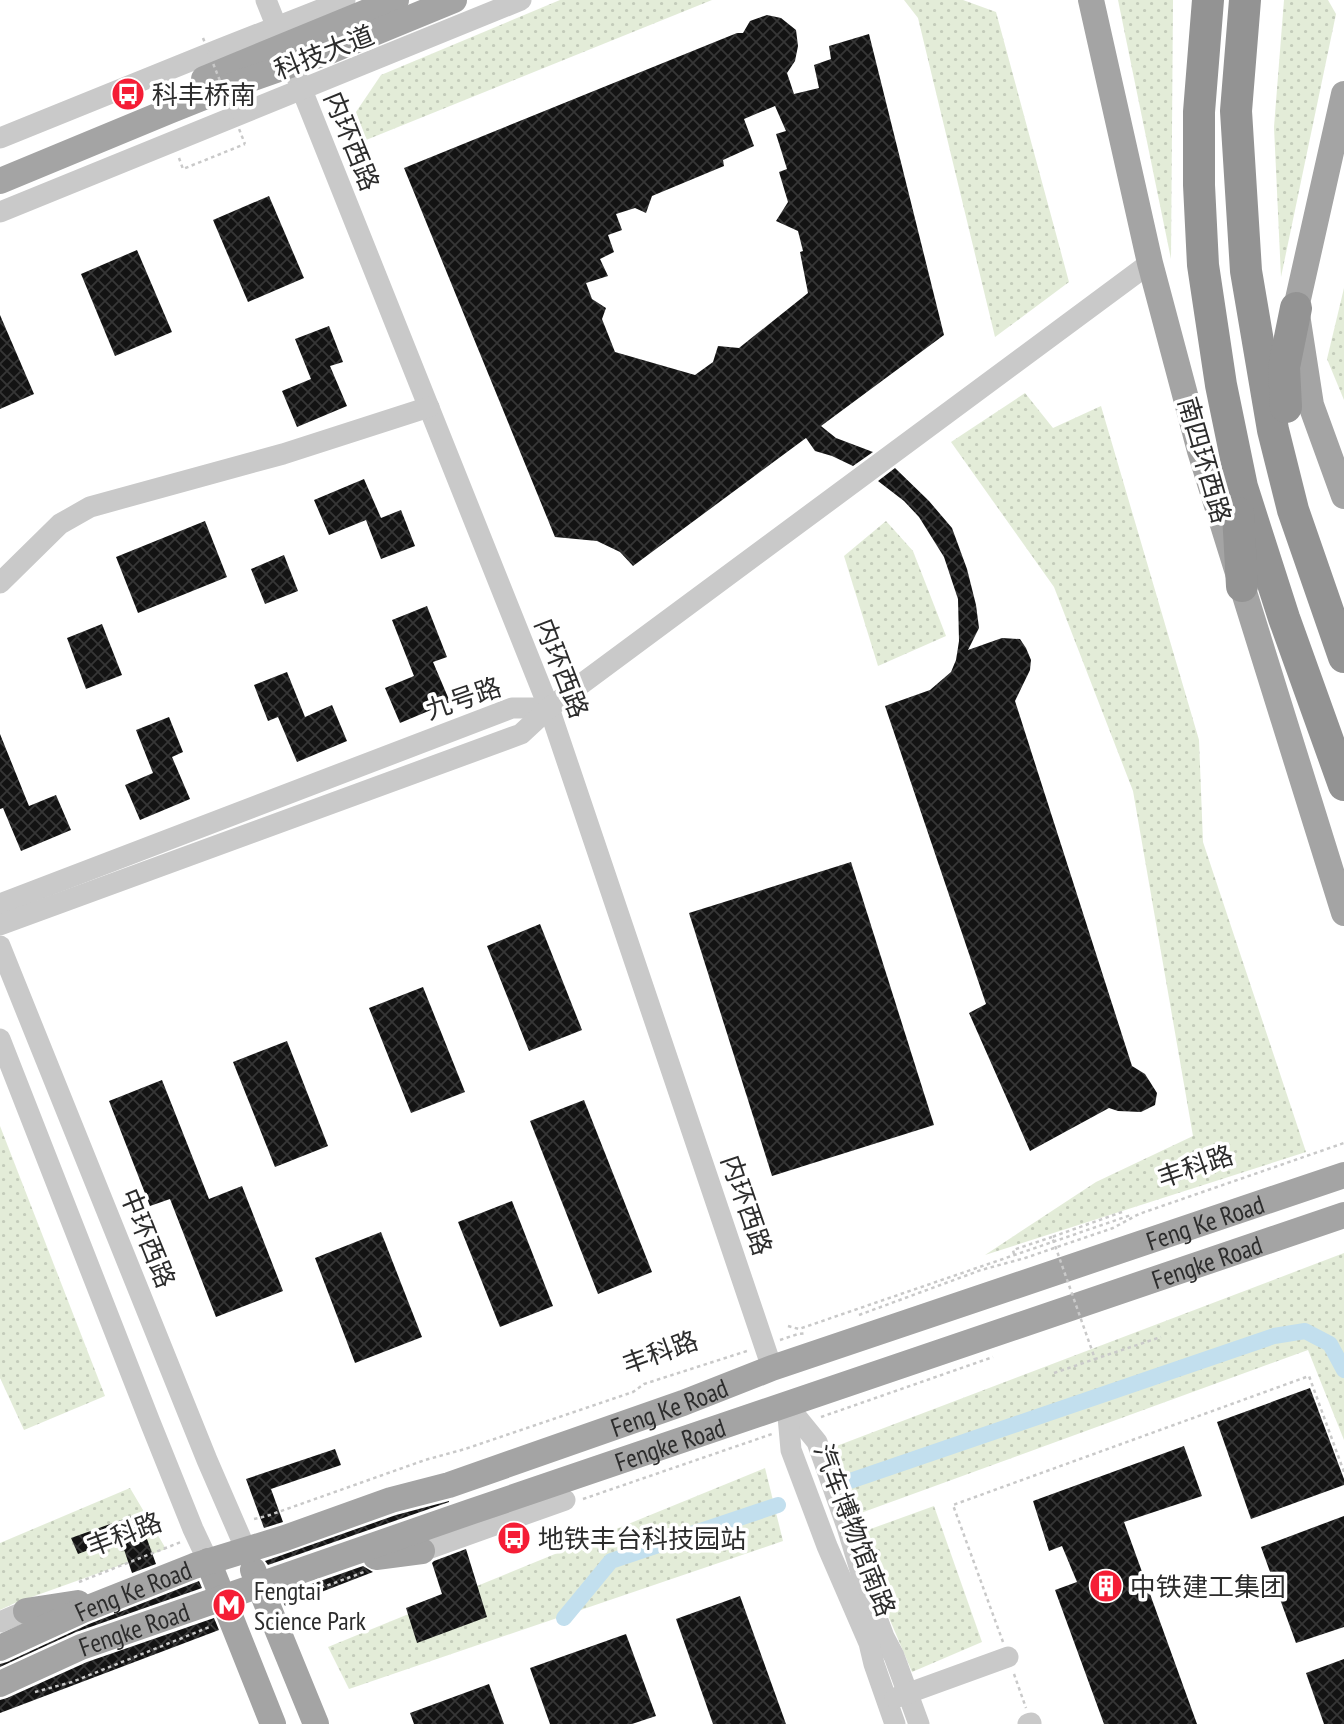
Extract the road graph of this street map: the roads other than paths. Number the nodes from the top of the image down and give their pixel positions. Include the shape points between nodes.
1 (266, 0) edge
2 (345, 0) edge
3 (396, 0) edge
4 (454, 0) edge
5 (521, 0) edge
6 (1091, 0) edge
7 (1208, 0) edge
8 (1245, 0) edge
9 (288, 56) junction
10 (1344, 94) edge
11 (0, 138) edge
12 (0, 162) edge
13 (0, 181) edge
14 (0, 212) edge
15 (1150, 263) junction
16 (1296, 308) junction
17 (429, 407) junction
18 (1235, 452) junction
19 (1344, 496) edge
20 (1293, 510) junction
21 (0, 583) edge
22 (1242, 586) junction
23 (1344, 657) edge
24 (549, 708) junction
25 (1341, 777) edge
26 (0, 904) edge
27 (1344, 913) edge
28 (0, 925) edge
29 (0, 946) edge
30 (0, 1039) edge
31 (1344, 1175) edge
32 (1344, 1215) edge
33 (769, 1357) junction
34 (788, 1405) junction
35 (637, 1456) junction
36 (565, 1500) joint
37 (202, 1550) junction
38 (246, 1550) junction
39 (422, 1551) joint
40 (336, 1559) junction
41 (263, 1596) junction
42 (111, 1599) junction
43 (226, 1609) junction
44 (26, 1611) joint
45 (0, 1622) edge
46 (0, 1648) edge
47 (1008, 1657) road end
48 (0, 1684) edge
49 (908, 1694) junction
50 (887, 1702) junction
51 (274, 1724) edge
52 (316, 1724) edge
53 (895, 1724) edge
54 (919, 1724) edge

1 - 9 street, 内环西路
2 - 9 street
3 - 9 main road, 科技大道
4 - 9 main road, 科技大道 via 330,51
5 - 9 street
6 - 15 main road, 南四环西路
7 - 18 highway, 南四环西路 via 1199,112 1203,265
8 - 20 highway via 1236,111 1245,268 1273,429
9 - 11 street
9 - 12 main road, 科技大道
9 - 13 main road, 科技大道 via 216,93
9 - 14 street
9 - 17 street, 内环西路
10 - 16 main road
15 - 22 main road, 南四环西路
15 - 24 street
16 - 19 main road via 1311,405
16 - 20 highway via 1284,367
17 - 21 street via 283,454 90,507 60,524
17 - 24 street, 内环西路
18 - 22 highway
18 - 25 highway, 南四环西路 via 1284,618
20 - 23 highway
22 - 27 main road, 南四环西路
24 - 26 street, 九号路 via 512,708
24 - 28 street, 九号路 via 521,734
24 - 33 street, 内环西路
29 - 38 street, 中环西路
30 - 37 street
31 - 33 main road, Feng Ke Road
32 - 34 main road, Fengke Road
33 - 38 main road, Feng Ke Road via 683,1404
34 - 35 main road, Fengke Road
34 - 49 street, 汽车博物馆南路 via 817,1442
34 - 50 street, 汽车博物馆南路 via 791,1450 869,1643
35 - 36 main road via 620,1472
35 - 40 main road, Fengke Road
36 - 39 street
37 - 38 main road, Feng Ke Road
37 - 42 main road, Feng Ke Road
37 - 43 main road
38 - 41 main road
39 - 40 main road
40 - 41 main road, Fengke Road
41 - 43 main road, Fengke Road
41 - 52 main road
42 - 44 main road
42 - 46 main road, Feng Ke Road
43 - 48 main road, Fengke Road via 81,1647
43 - 51 main road
44 - 45 street
47 - 49 street
49 - 50 street
49 - 54 street, 汽车博物馆南路
50 - 53 street, 汽车博物馆南路

